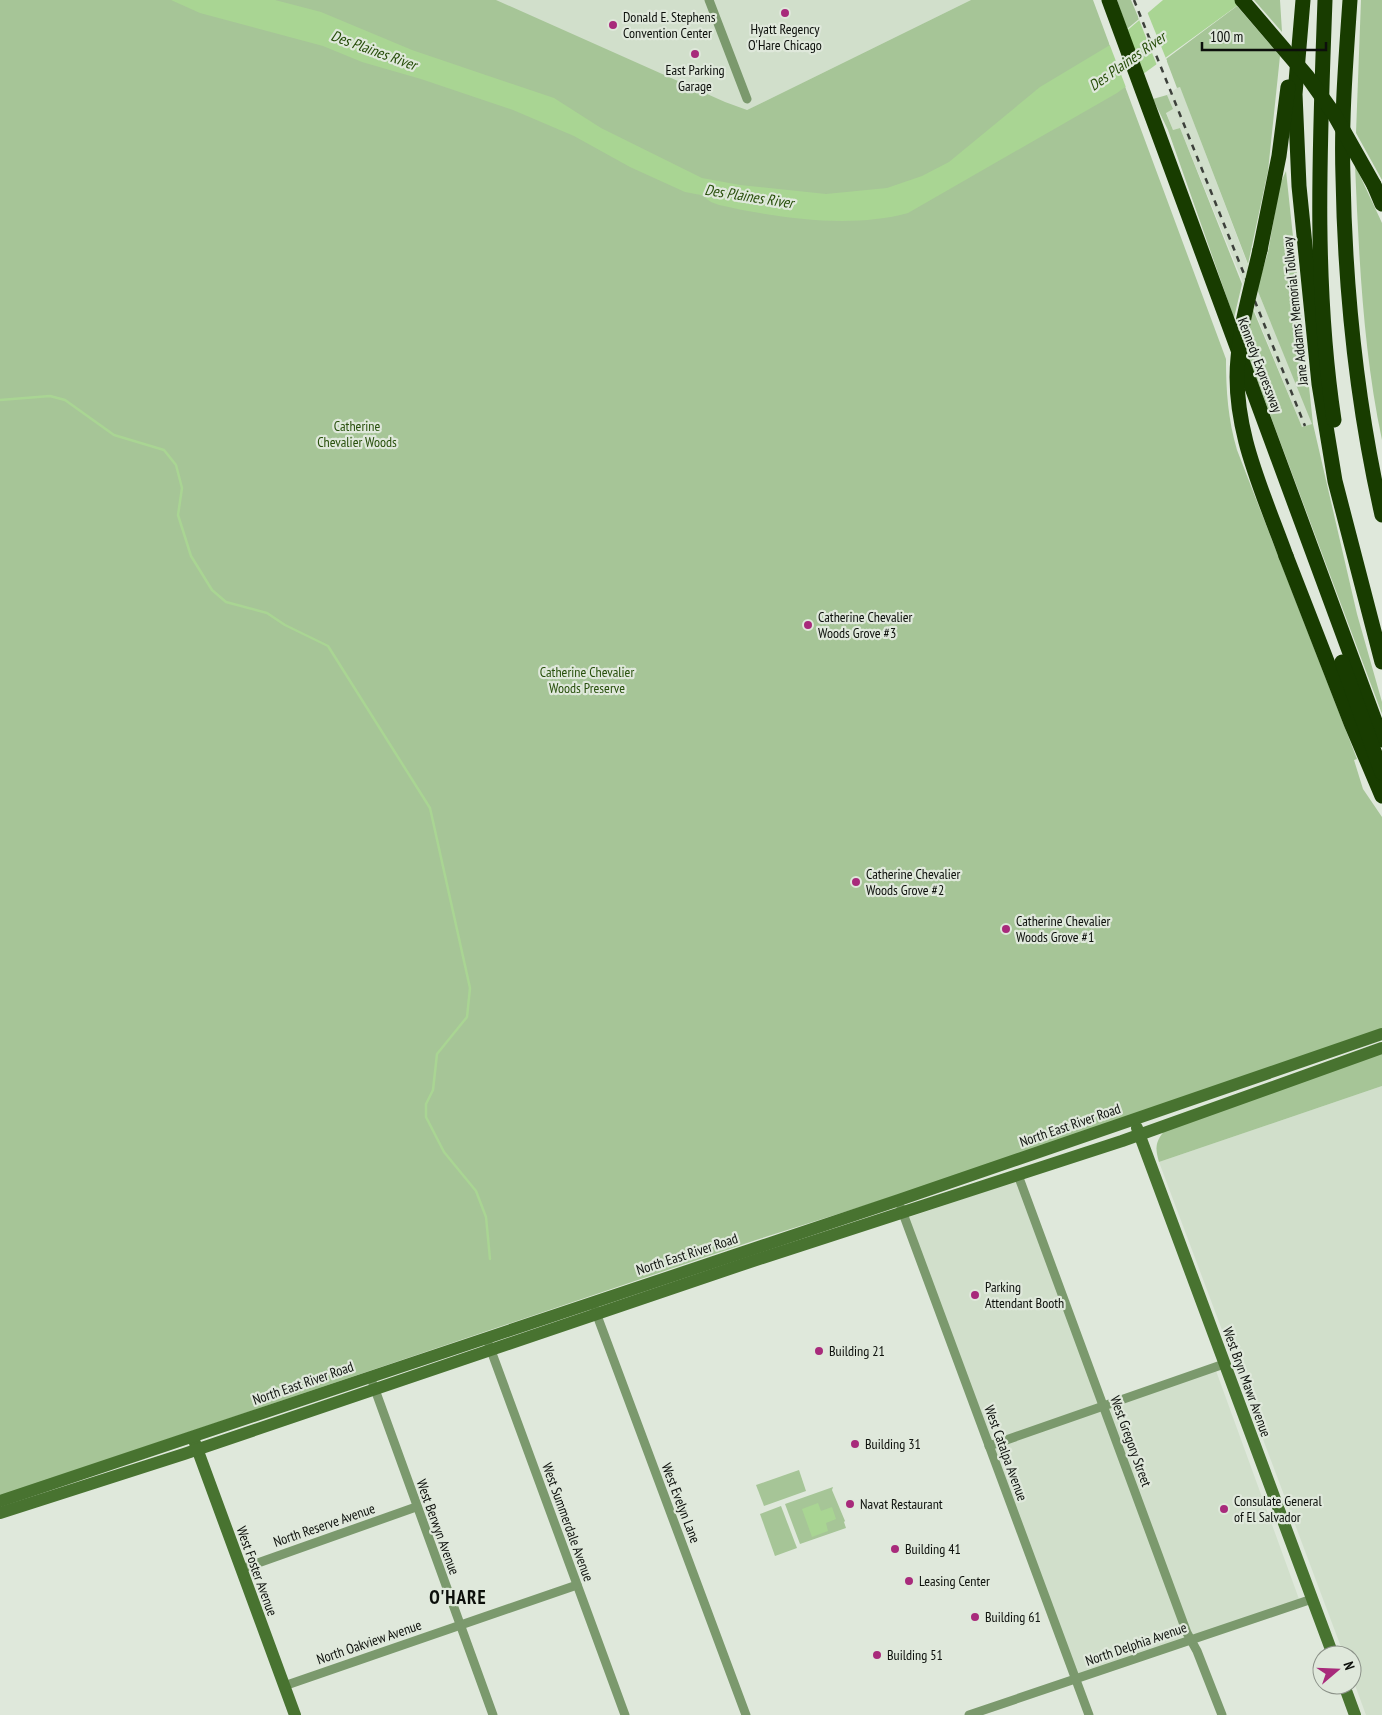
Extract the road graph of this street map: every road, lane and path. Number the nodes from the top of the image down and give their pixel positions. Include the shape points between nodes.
1 (709, 0) edge
2 (1242, 0) edge
3 (1303, 0) edge
4 (1325, 0) edge
5 (1350, 0) edge
6 (1109, 4) edge
7 (1298, 47) junction
8 (747, 98) dead end
9 (1382, 204) edge
10 (1259, 407) junction
11 (1382, 514) edge
12 (1369, 614) junction
13 (1382, 662) edge
14 (1382, 740) edge
15 (1382, 773) edge
16 (1382, 796) edge
17 (1382, 1034) edge
18 (1382, 1048) edge
19 (1134, 1119) junction
20 (1139, 1134) junction
21 (1018, 1175) junction
22 (899, 1200) junction
23 (903, 1213) junction
24 (592, 1301) junction
25 (596, 1314) junction
26 (486, 1337) junction
27 (491, 1350) junction
28 (1224, 1364) junction
29 (370, 1376) junction
30 (374, 1389) junction
31 (1104, 1406) junction
32 (193, 1436) junction
33 (989, 1446) junction
34 (197, 1449) junction
35 (0, 1501) edge
36 (416, 1507) junction
37 (0, 1513) edge
38 (241, 1569) junction
39 (577, 1585) junction
40 (1312, 1599) junction
41 (460, 1626) junction
42 (1191, 1639) junction
43 (1329, 1645) edge
44 (1076, 1679) junction
45 (284, 1686) junction
46 (1348, 1695) edge
47 (295, 1715) edge
48 (493, 1715) edge
49 (625, 1715) edge
50 (746, 1715) edge
51 (969, 1715) edge
52 (1089, 1715) edge
53 (1222, 1715) edge
54 (1355, 1715) edge

1 - 8 street
2 - 9 highway, bridge via 1334,114
3 - 7 highway, Jane Addams Memorial Tollway
4 - 12 highway, Jane Addams Memorial Tollway via 1319,162 1326,335 1341,467
5 - 11 highway via 1343,147 1345,242 1350,314
6 - 10 highway, Kennedy Expressway
7 - 12 highway, Jane Addams Memorial Tollway via 1295,94 1299,186 1319,384 1335,481
7 - 16 highway, bridge via 1288,82 1279,156 1240,342 1237,390 1246,443 1286,556
10 - 14 highway, Kennedy Expressway
10 - 15 highway via 1324,611
12 - 13 highway, Jane Addams Memorial Tollway
17 - 19 main road, North East River Road
18 - 20 main road, North East River Road
19 - 20 main road, West Bryn Mawr Avenue
19 - 22 main road, North East River Road
20 - 21 main road, North East River Road
20 - 28 main road, West Bryn Mawr Avenue
21 - 23 main road, North East River Road
21 - 31 street, West Gregory Street
22 - 23 street, West Catalpa Avenue
22 - 24 main road, North East River Road
23 - 25 main road, North East River Road
23 - 33 street, West Catalpa Avenue
24 - 25 street, West Evelyn Lane
24 - 26 main road, North East River Road
25 - 27 main road, North East River Road
25 - 50 street, West Evelyn Lane
26 - 27 street, West Summerdale Avenue
26 - 29 main road, North East River Road
27 - 30 main road, North East River Road
27 - 39 street, West Summerdale Avenue
28 - 31 street
28 - 40 main road, West Bryn Mawr Avenue
29 - 30 street, West Berwyn Avenue
29 - 32 main road, North East River Road
30 - 34 main road, North East River Road
30 - 36 street, West Berwyn Avenue
31 - 33 street
31 - 42 street, West Gregory Street
32 - 34 main road, West Foster Avenue
32 - 35 main road, North East River Road
33 - 44 street, West Catalpa Avenue
34 - 37 main road, North East River Road
34 - 38 main road, West Foster Avenue
36 - 38 street, North Reserve Avenue
36 - 41 street, West Berwyn Avenue
38 - 45 main road, West Foster Avenue
39 - 41 street, North Oakview Avenue
39 - 49 street, West Summerdale Avenue
40 - 42 street, North Delphia Avenue
40 - 43 main road, West Bryn Mawr Avenue
41 - 45 street, North Oakview Avenue
41 - 48 street, West Berwyn Avenue
42 - 44 street, North Delphia Avenue
42 - 53 street, West Gregory Street
44 - 51 street, North Delphia Avenue
44 - 52 street, West Catalpa Avenue
45 - 47 main road, West Foster Avenue
46 - 54 main road

